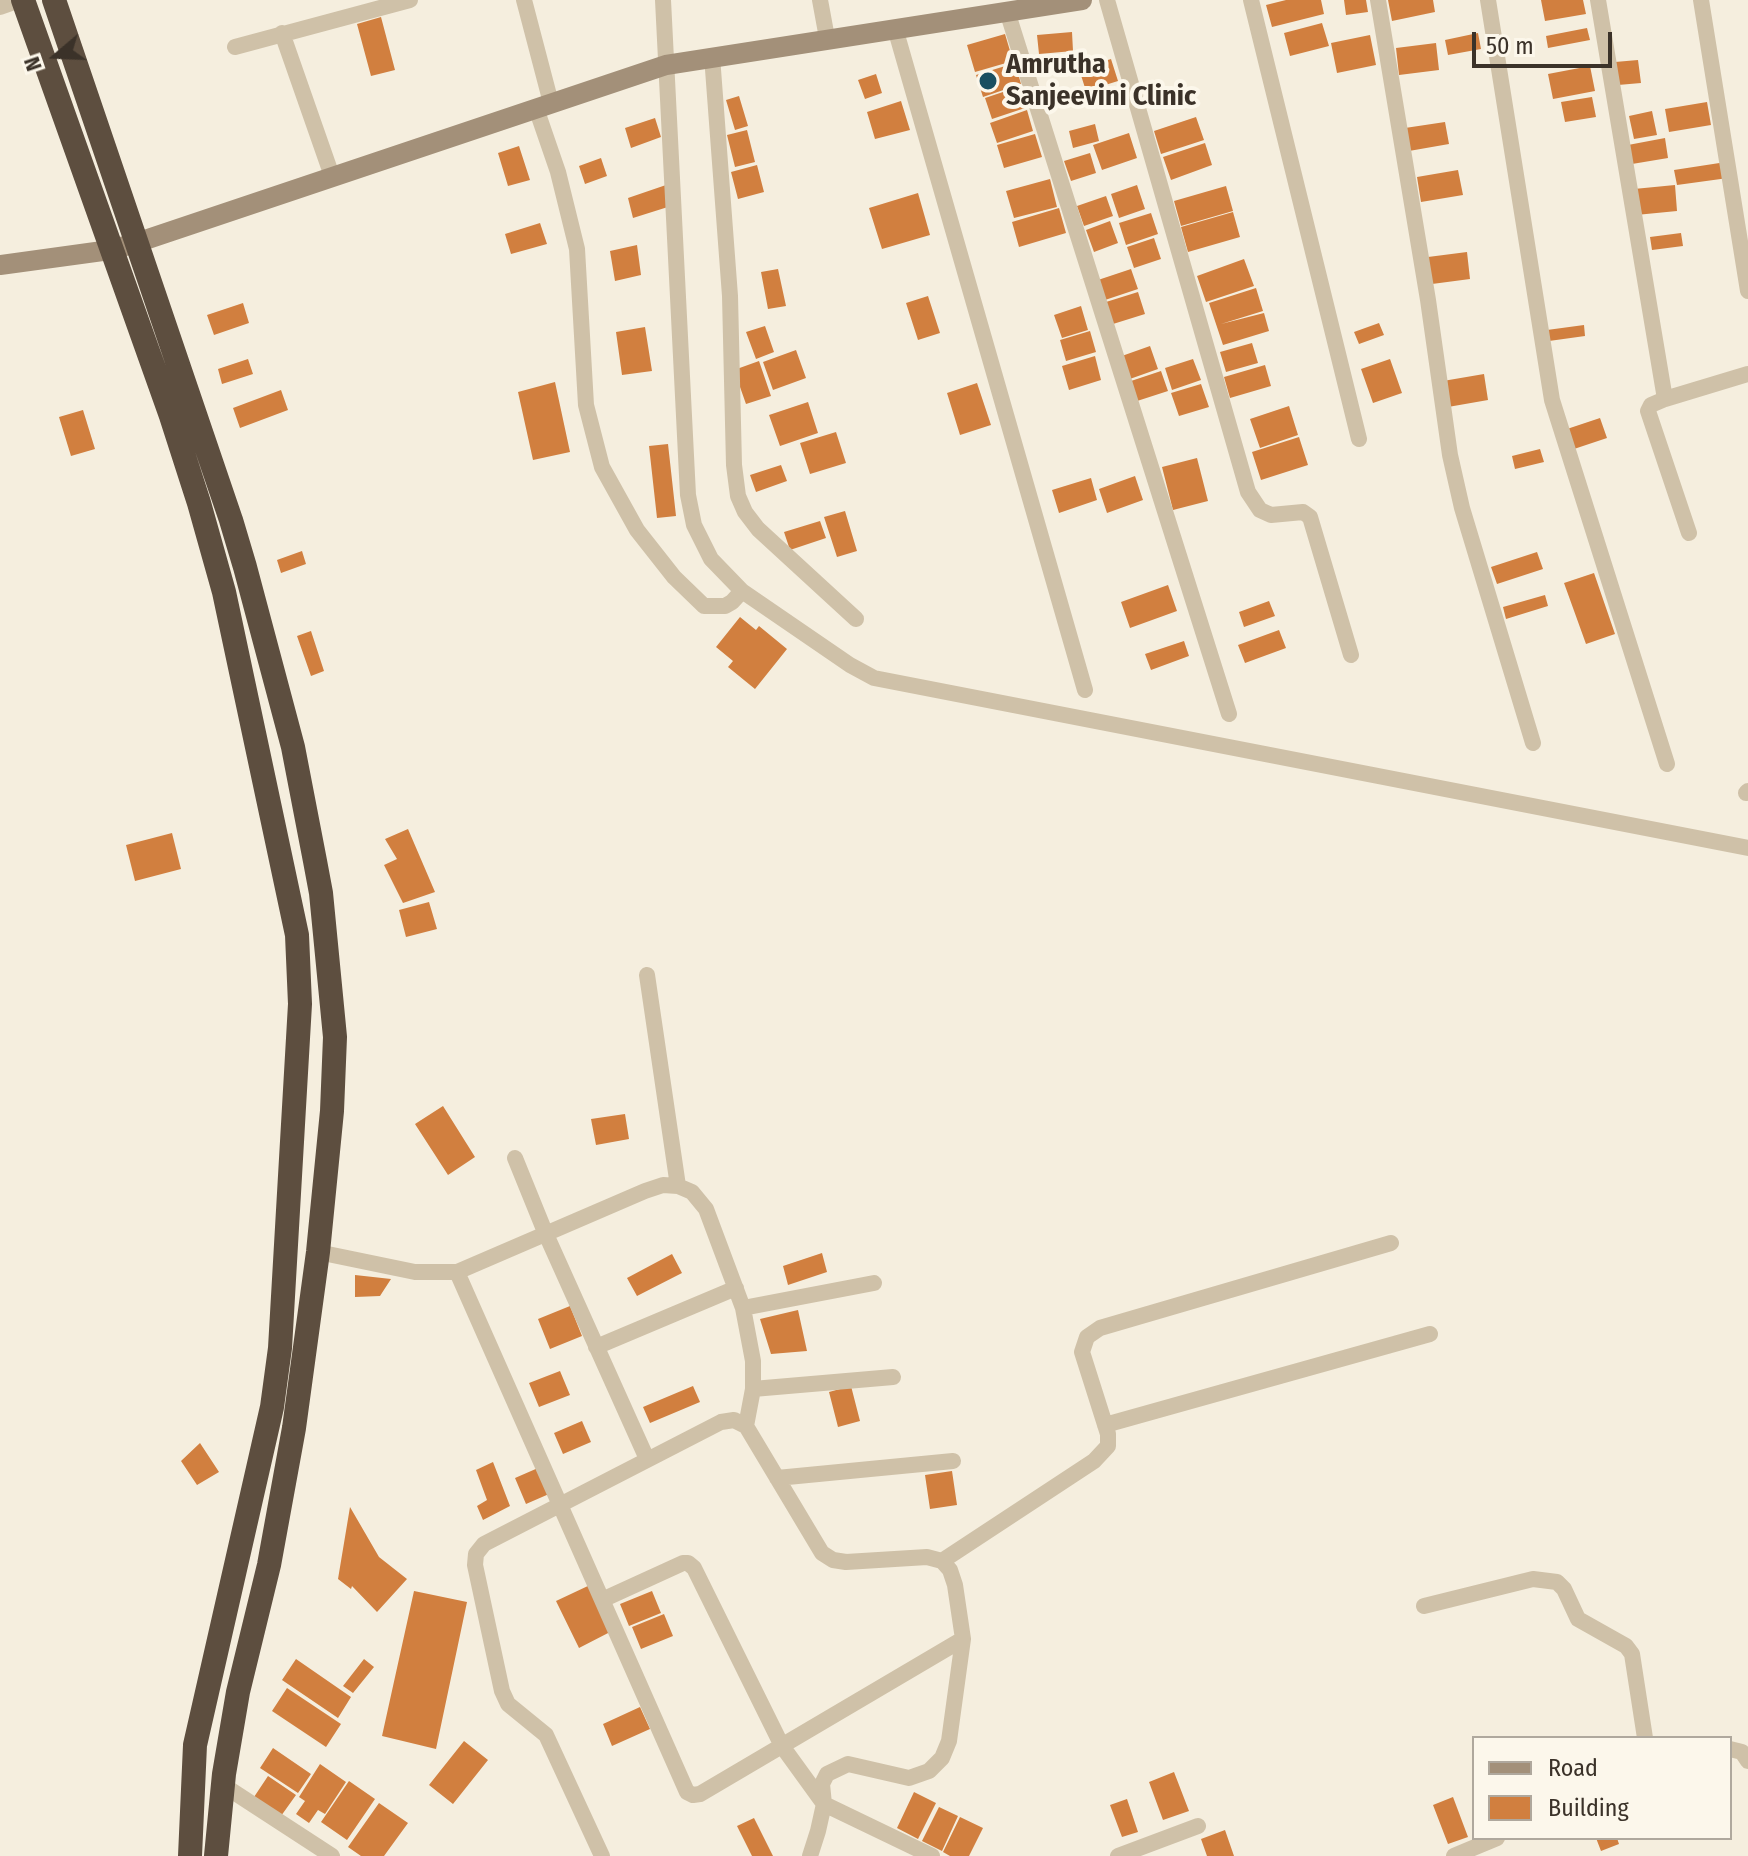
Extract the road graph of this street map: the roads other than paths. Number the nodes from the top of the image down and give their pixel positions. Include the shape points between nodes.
1 (21, 0) edge
2 (54, 0) edge
3 (410, 0) edge
4 (524, 0) edge
5 (663, 0) edge
6 (820, 0) edge
7 (1082, 0) edge
8 (1107, 0) edge
9 (1251, 0) edge
10 (1378, 0) edge
11 (1488, 0) edge
12 (1598, 0) edge
13 (1701, 0) edge
14 (0, 7) edge
15 (1007, 11) junction
16 (895, 28) junction
17 (282, 33) junction
18 (827, 38) junction
19 (235, 47) dead end
20 (687, 61) junction
21 (543, 105) junction
22 (332, 176) junction
23 (136, 243) junction
24 (110, 250) junction
25 (0, 265) edge
26 (1748, 291) edge
27 (1748, 374) edge
28 (1665, 399) junction
29 (1359, 439) dead end
30 (1689, 533) dead end
31 (742, 591) junction
32 (856, 619) dead end
33 (1351, 655) dead end
34 (1085, 690) dead end
35 (1229, 714) dead end
36 (1533, 743) dead end
37 (1667, 764) dead end
38 (1748, 848) edge
39 (325, 932) junction
40 (297, 935) junction
41 (647, 975) dead end
42 (515, 1158) dead end
43 (678, 1186) junction
44 (545, 1232) junction
45 (1391, 1243) dead end
46 (318, 1252) junction
47 (457, 1272) junction
48 (874, 1283) dead end
49 (736, 1288) junction
50 (743, 1308) junction
51 (1430, 1334) dead end
52 (596, 1347) junction
53 (893, 1377) dead end
54 (753, 1389) junction
55 (1105, 1425) junction
56 (746, 1426) junction
57 (647, 1459) junction
58 (953, 1461) dead end
59 (777, 1478) junction
60 (559, 1505) junction
61 (942, 1561) junction
62 (602, 1600) junction
63 (1424, 1606) dead end
64 (963, 1639) junction
65 (1645, 1736) edge
66 (782, 1746) junction
67 (1732, 1750) edge
68 (1748, 1761) edge
69 (223, 1785) junction
70 (824, 1804) junction
71 (1198, 1826) dead end
72 (1492, 1840) edge
73 (190, 1856) edge
74 (216, 1856) edge
75 (332, 1856) edge
76 (602, 1856) edge
77 (810, 1856) edge
78 (932, 1856) edge
79 (1118, 1856) edge
80 (1454, 1856) edge

1 - 14 street
1 - 24 highway
2 - 23 highway
3 - 17 street
4 - 21 street
5 - 20 street
6 - 18 street
7 - 15 main road
8 - 33 street via 1248,492 1260,510 1271,515 1303,512 1310,517
9 - 29 street
10 - 36 street via 1450,455
11 - 37 street via 1552,400
12 - 28 street
13 - 26 street
15 - 16 main road
15 - 35 street
16 - 18 main road
16 - 34 street
17 - 19 street
17 - 22 street
18 - 20 main road
20 - 21 main road
20 - 31 street via 688,495 694,525 711,559
20 - 32 street via 730,296 738,496 758,529
21 - 22 main road
21 - 31 street via 577,249 586,405 602,467 637,530 704,606 725,606
22 - 23 main road
23 - 24 main road
23 - 39 highway via 245,567 293,747
24 - 25 main road
24 - 40 highway via 171,416 224,592
27 - 28 street
28 - 30 street via 1651,405 1649,418
31 - 38 street via 874,678
39 - 40 highway
39 - 46 highway via 335,1037
40 - 73 highway via 300,1004 280,1348 272,1407 195,1745
41 - 43 street
42 - 44 street
43 - 44 street via 645,1191
43 - 49 street via 692,1192 706,1209
44 - 47 street
44 - 52 street
45 - 55 street via 1100,1328 1087,1337 1082,1352
46 - 47 street via 415,1272
46 - 69 highway via 281,1511 238,1692
47 - 60 street
48 - 50 street
49 - 50 street
49 - 52 street
50 - 54 street
51 - 55 street
52 - 57 street
53 - 54 street
54 - 56 street
55 - 61 street via 1108,1446 1094,1461
56 - 57 street via 734,1420 721,1422
56 - 59 street
57 - 60 street
58 - 59 street
59 - 61 street via 822,1553 833,1560
60 - 62 street
60 - 76 street via 484,1544 475,1565 502,1691 508,1704 546,1735
61 - 64 street via 955,1585
62 - 66 street via 688,1563
62 - 66 street via 687,1792 700,1794
63 - 65 street via 1533,1579 1557,1582 1578,1619 1632,1654
64 - 66 street
64 - 70 street via 942,1758 929,1771 909,1778 848,1764 836,1768 822,1784
66 - 70 street
67 - 68 street
69 - 74 highway
69 - 75 street
70 - 77 street
70 - 78 street
71 - 79 street
72 - 80 street

